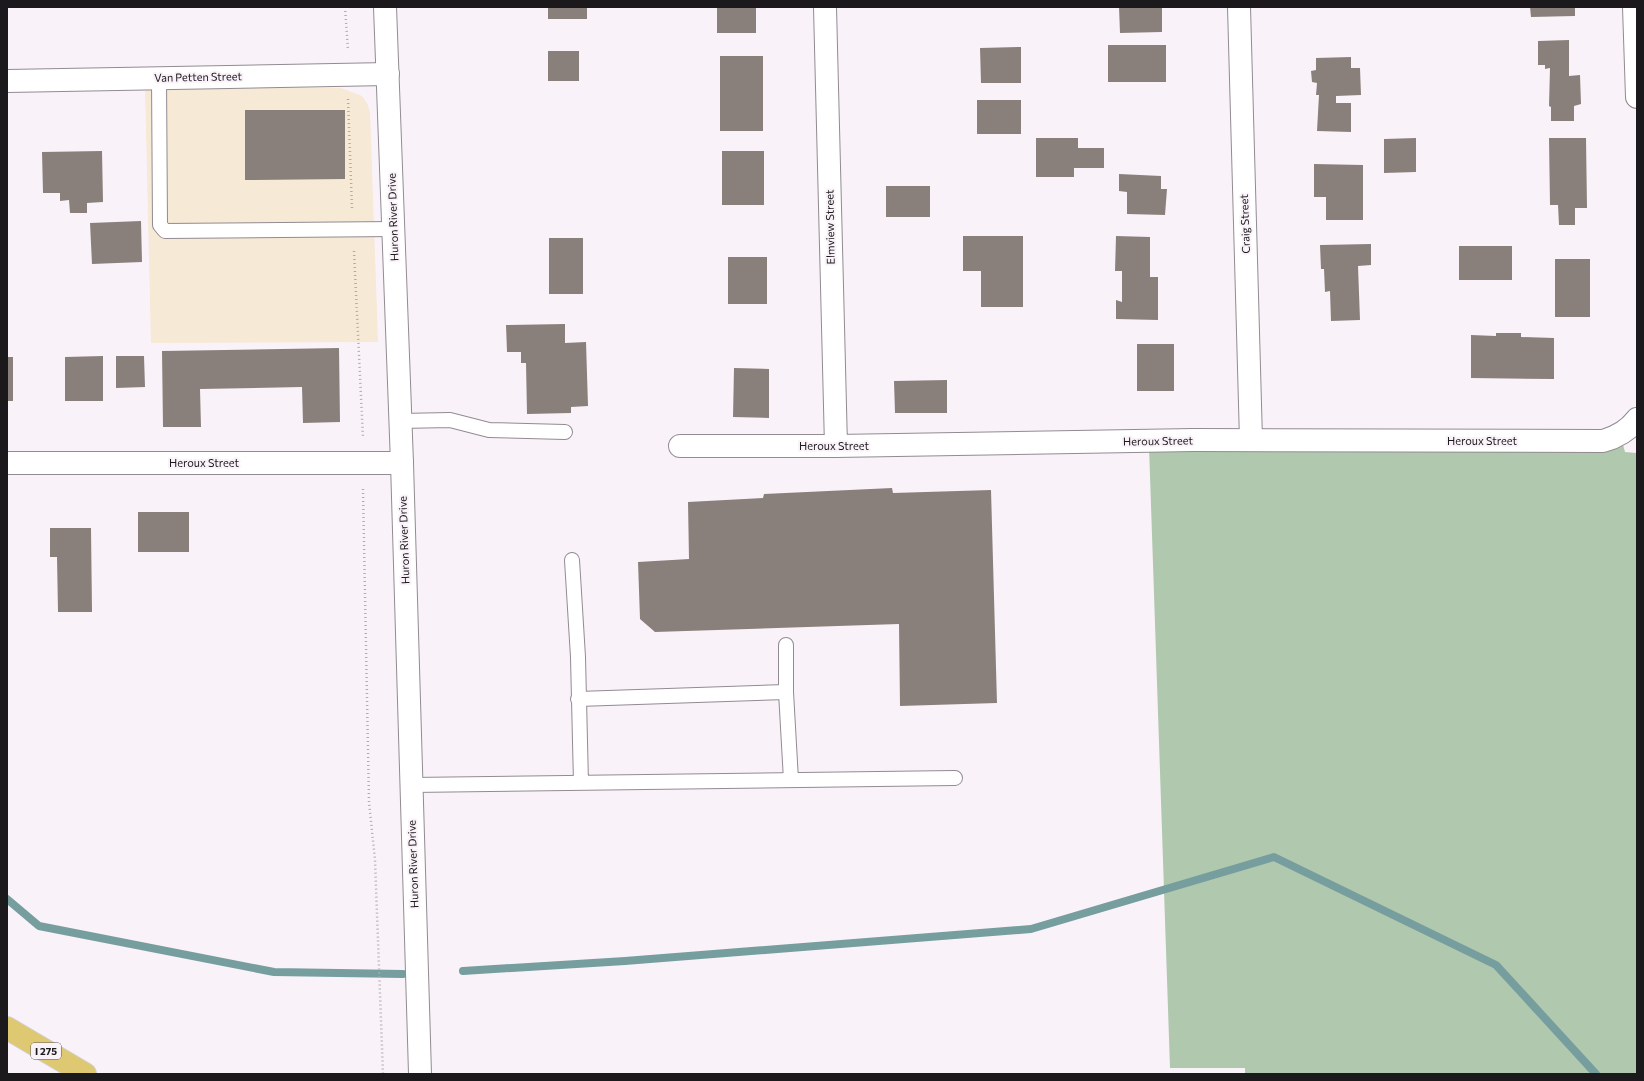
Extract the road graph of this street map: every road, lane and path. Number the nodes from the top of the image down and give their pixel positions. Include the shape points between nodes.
1 (345, 7) edge
2 (385, 7) edge
3 (824, 7) edge
4 (1239, 7) edge
5 (1634, 7) edge
6 (388, 74) junction
7 (348, 75) junction
8 (159, 78) junction
9 (7, 81) edge
10 (1637, 97) edge
11 (353, 229) junction
12 (394, 229) junction
13 (400, 421) junction
14 (1634, 423) edge
15 (565, 432) dead end
16 (1252, 440) junction
17 (680, 446) dead end
18 (836, 446) junction
19 (7, 463) edge
20 (363, 463) junction
21 (402, 463) junction
22 (572, 560) dead end
23 (786, 645) dead end
24 (786, 692) junction
25 (578, 700) junction
26 (955, 778) dead end
27 (791, 780) junction
28 (581, 783) junction
29 (411, 785) junction
30 (7, 1028) edge
31 (85, 1074) edge
32 (383, 1074) edge
33 (420, 1074) edge

1 - 7 path
2 - 6 street, Huron River Drive
3 - 18 street, Elmview Street
4 - 16 street, Craig Street
5 - 10 street
6 - 7 street, Van Petten Street
6 - 12 street, Huron River Drive
7 - 8 street, Van Petten Street
7 - 11 path
8 - 9 street, Van Petten Street
8 - 11 lane via 160,225 165,231
11 - 12 lane
11 - 20 path
12 - 13 street, Huron River Drive
13 - 15 lane via 450,420 489,430
13 - 21 street, Huron River Drive
14 - 16 street, Heroux Street via 1615,438 1603,441
16 - 18 street, Heroux Street
17 - 18 street, Heroux Street
19 - 20 street, Heroux Street
20 - 21 street, Heroux Street
20 - 32 path via 369,802 375,860
21 - 29 street, Huron River Drive
22 - 25 lane
23 - 24 lane
24 - 25 lane
24 - 27 lane
25 - 28 lane
26 - 27 lane
27 - 28 lane
28 - 29 lane
29 - 33 street, Huron River Drive
30 - 31 highway, I 275

